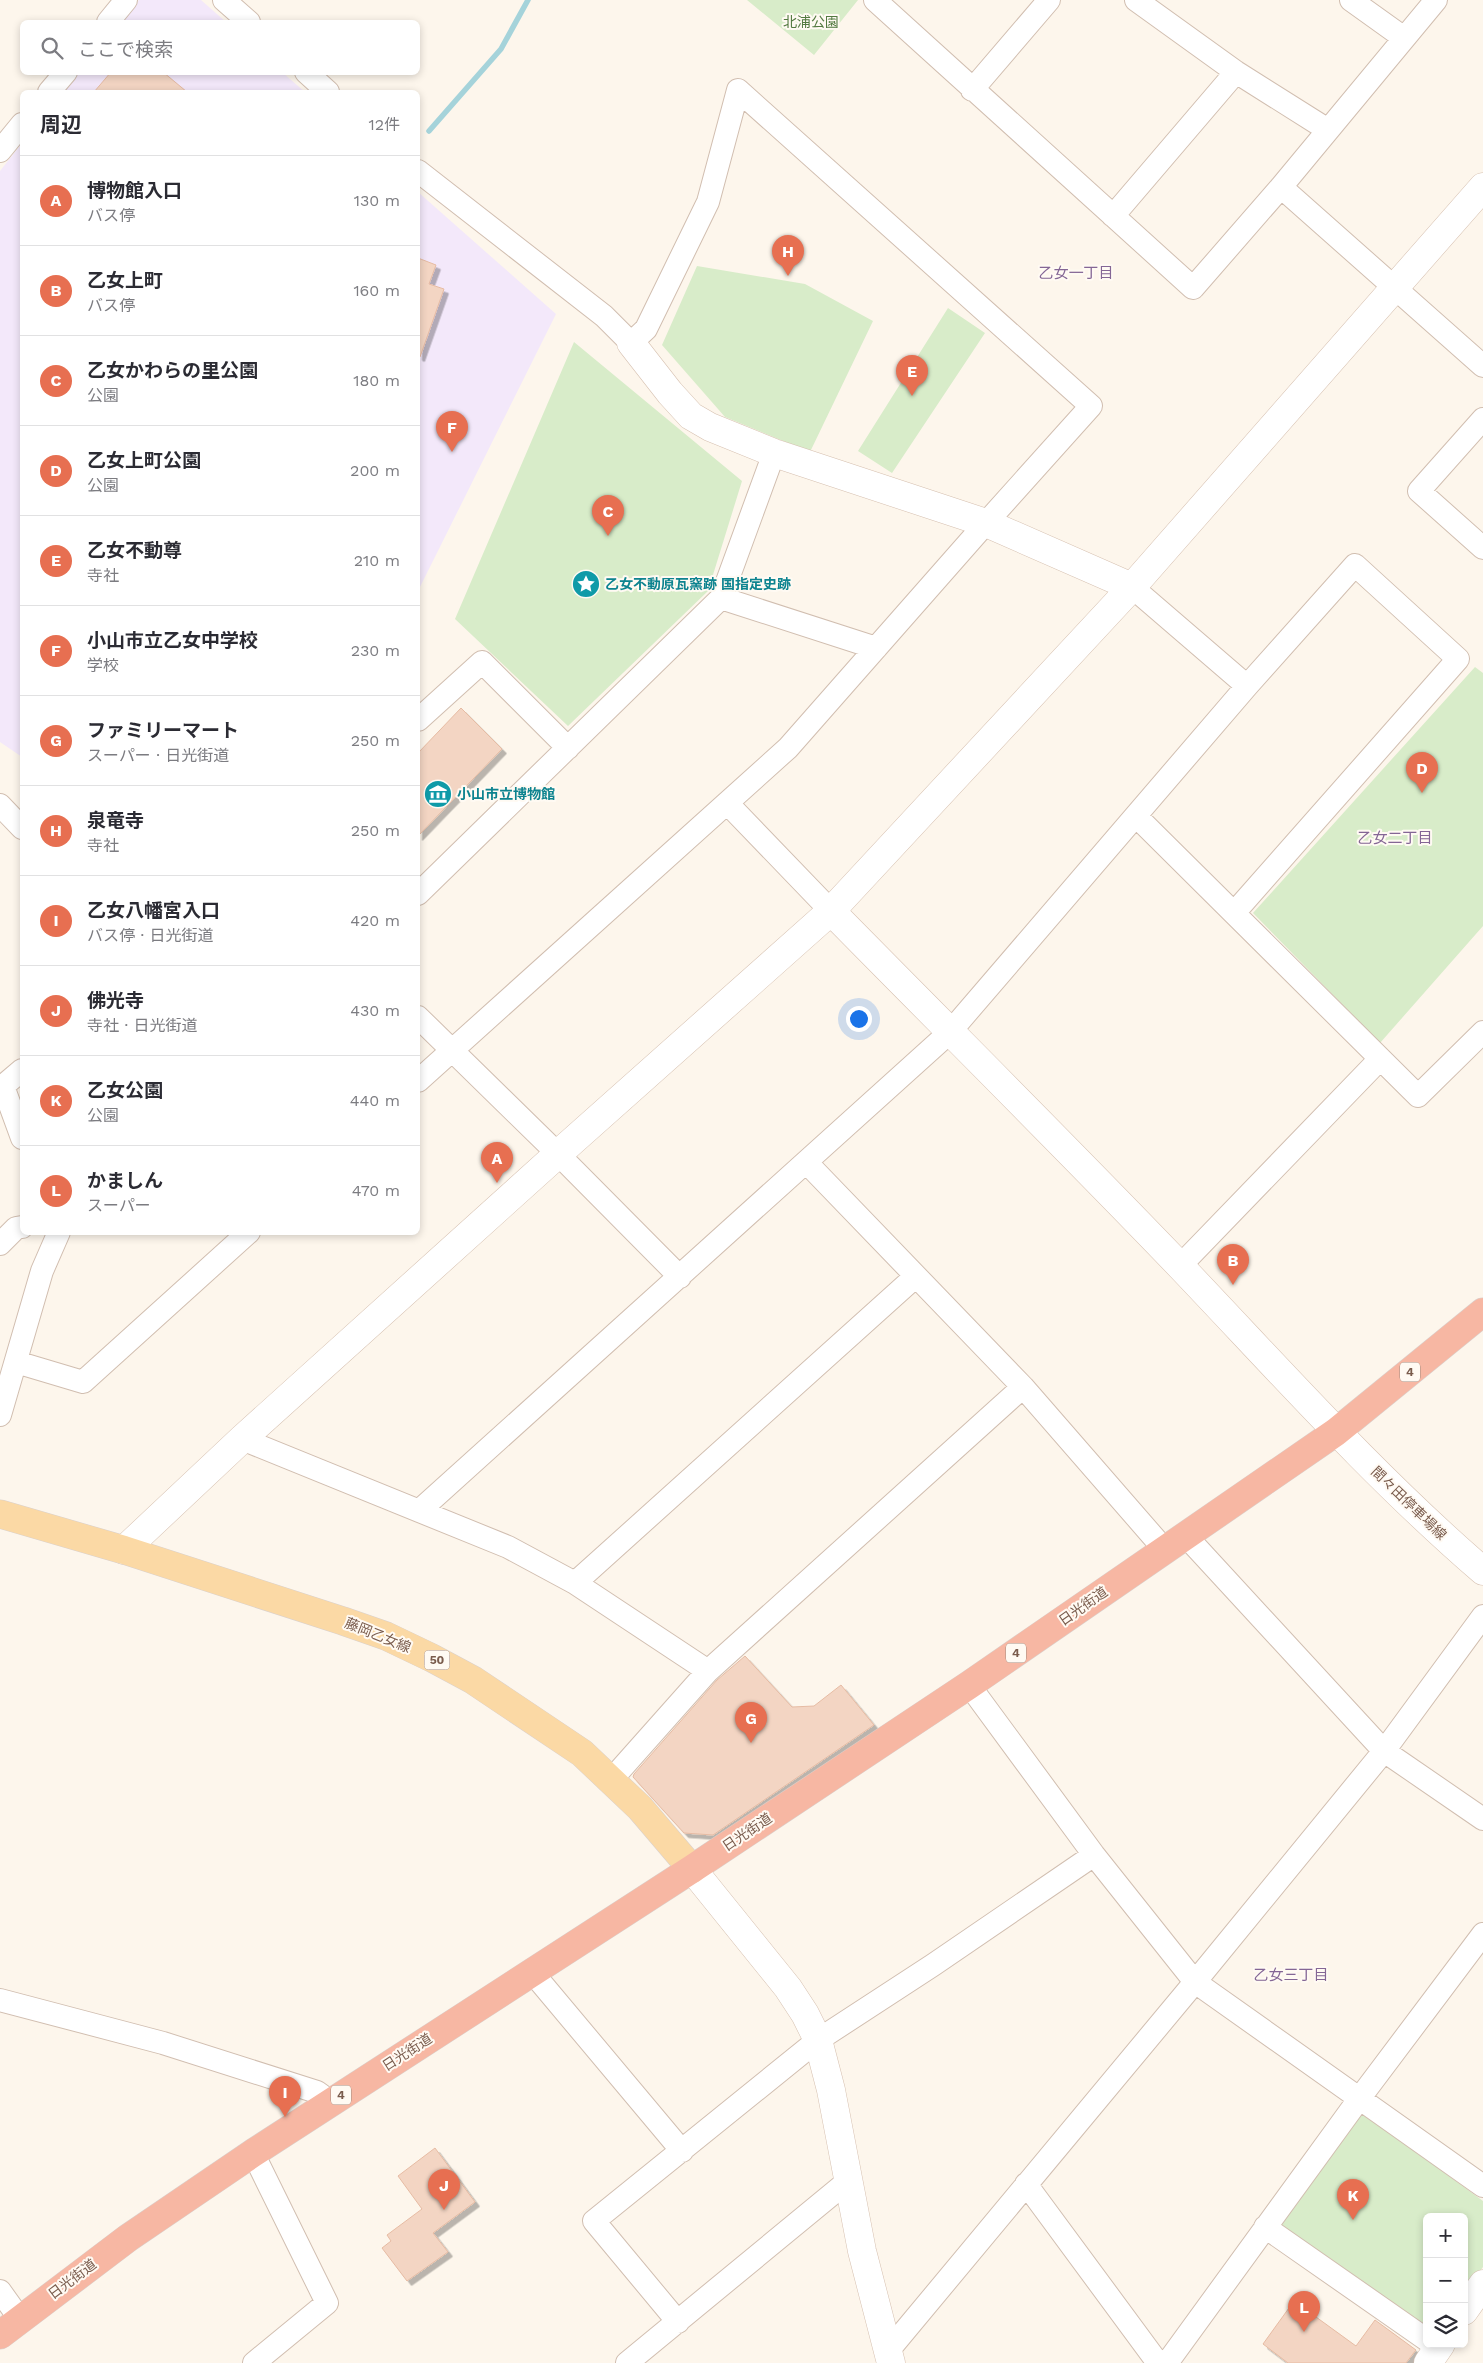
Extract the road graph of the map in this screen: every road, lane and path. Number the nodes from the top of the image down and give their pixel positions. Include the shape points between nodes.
1 (126, 0) edge
2 (224, 0) edge
3 (875, 0) edge
4 (1050, 0) edge
5 (1136, 0) edge
6 (1351, 0) edge
7 (1436, 0) edge
8 (110, 20) edge
9 (247, 20) edge
10 (1404, 38) junction
11 (1236, 72) junction
12 (63, 75) edge
13 (309, 75) edge
14 (51, 90) edge
15 (326, 90) edge
16 (972, 90) junction
17 (20, 126) edge
18 (1328, 130) junction
19 (0, 151) edge
20 (420, 173) edge
21 (1281, 187) junction
22 (1483, 187) edge
23 (1113, 216) junction
24 (1395, 288) junction
25 (631, 343) junction
26 (1483, 366) edge
27 (1483, 419) edge
28 (774, 453) junction
29 (986, 523) junction
30 (1483, 548) edge
31 (1132, 587) junction
32 (721, 598) junction
33 (876, 648) junction
34 (1247, 686) junction
35 (420, 718) edge
36 (568, 748) junction
37 (728, 804) junction
38 (0, 805) edge
39 (1136, 816) junction
40 (20, 826) edge
41 (420, 892) edge
42 (831, 911) junction
43 (1234, 913) junction
44 (420, 1019) edge
45 (950, 1032) junction
46 (1483, 1032) edge
47 (452, 1050) junction
48 (1380, 1059) junction
49 (20, 1072) edge
50 (420, 1079) edge
51 (20, 1133) edge
52 (558, 1154) junction
53 (807, 1163) junction
54 (20, 1227) edge
55 (58, 1235) edge
56 (246, 1235) edge
57 (0, 1244) edge
58 (1180, 1266) junction
59 (916, 1276) junction
60 (680, 1277) junction
61 (1483, 1312) edge
62 (16, 1362) junction
63 (1023, 1387) junction
64 (0, 1415) edge
65 (1336, 1432) junction
66 (242, 1440) junction
67 (419, 1511) junction
68 (0, 1514) edge
69 (1175, 1542) junction
70 (124, 1550) junction
71 (1483, 1572) edge
72 (575, 1583) junction
73 (1483, 1616) edge
74 (708, 1671) junction
75 (969, 1684) junction
76 (1384, 1751) junction
77 (612, 1779) junction
78 (1483, 1819) edge
79 (1094, 1854) junction
80 (692, 1869) junction
81 (1483, 1934) edge
82 (532, 1972) junction
83 (1195, 1982) junction
84 (0, 2000) edge
85 (818, 2040) junction
86 (1358, 2099) junction
87 (331, 2102) junction
88 (682, 2151) junction
89 (253, 2153) junction
90 (848, 2181) junction
91 (1026, 2184) junction
92 (1483, 2186) edge
93 (1265, 2227) junction
94 (1483, 2284) edge
95 (0, 2291) edge
96 (1468, 2305) edge
97 (678, 2322) junction
98 (10, 2327) edge
99 (1423, 2341) edge
100 (884, 2359) edge
101 (254, 2363) edge
102 (627, 2363) edge
103 (1158, 2363) edge
104 (1167, 2363) edge

1 - 8 street
2 - 9 street
3 - 16 street
4 - 16 street
5 - 11 street
6 - 10 street
7 - 10 street
10 - 18 street
11 - 18 street
11 - 23 street
12 - 14 street
13 - 15 street
16 - 23 street
17 - 19 street
18 - 21 street
20 - 25 street via 583,300
21 - 23 street via 1193,288
21 - 24 street
22 - 24 street
24 - 26 street
24 - 31 street
25 - 28 street via 691,416 729,436
25 - 29 street via 646,329 708,202 738,90 1091,406
27 - 30 street via 1419,491
28 - 29 street
28 - 32 street
29 - 31 street
29 - 33 street
31 - 34 street
31 - 42 street
32 - 33 street
32 - 36 street
33 - 37 street via 788,748
34 - 39 street
34 - 43 street via 1355,565 1458,659
35 - 36 street via 482,662
36 - 41 street
37 - 42 street
37 - 47 street
38 - 40 street
39 - 43 street
39 - 45 street
42 - 45 street, 間々田停車場線
42 - 52 street
43 - 48 street
44 - 47 street
45 - 53 street
45 - 58 street, 間々田停車場線
46 - 48 street via 1418,1096
47 - 50 street
47 - 52 street
48 - 58 street
49 - 51 street via 3,1086
52 - 60 street
52 - 66 street
53 - 59 street
53 - 60 street
54 - 57 street
55 - 62 street via 42,1271
56 - 62 street via 83,1382
58 - 65 street, 間々田停車場線
59 - 63 street
59 - 72 street
60 - 67 street
61 - 65 highway, 日光街道 / 4
62 - 64 street
63 - 69 street
63 - 74 street
65 - 69 highway, 日光街道 / 4
65 - 71 street, 間々田停車場線
66 - 67 street
66 - 70 street
67 - 72 street via 508,1547
68 - 70 main road, 藤岡乙女線 / 50
69 - 75 highway, 日光街道 / 4
69 - 76 street
70 - 77 main road, 藤岡乙女線 / 50 via 386,1636 473,1680 582,1753
72 - 74 street
73 - 76 street
74 - 77 street
75 - 79 street
75 - 80 highway, 日光街道 / 4
76 - 78 street
76 - 83 street
77 - 80 main road, 藤岡乙女線 / 50
79 - 83 street
79 - 85 street
80 - 82 highway, 日光街道 / 4
80 - 85 street via 788,1988
81 - 86 street
82 - 87 highway, 日光街道 / 4
82 - 88 street
83 - 86 street
83 - 91 street
84 - 87 street via 163,2043 316,2092
85 - 88 street
85 - 90 street
86 - 92 street
86 - 93 street
87 - 89 highway, 日光街道 / 4
88 - 97 street via 594,2221
89 - 98 highway, 日光街道 / 4 via 128,2238
89 - 101 street via 327,2303
90 - 97 street
90 - 100 street
91 - 100 street
91 - 103 street
93 - 99 street
93 - 104 street
94 - 96 street
95 - 98 street
97 - 102 street

